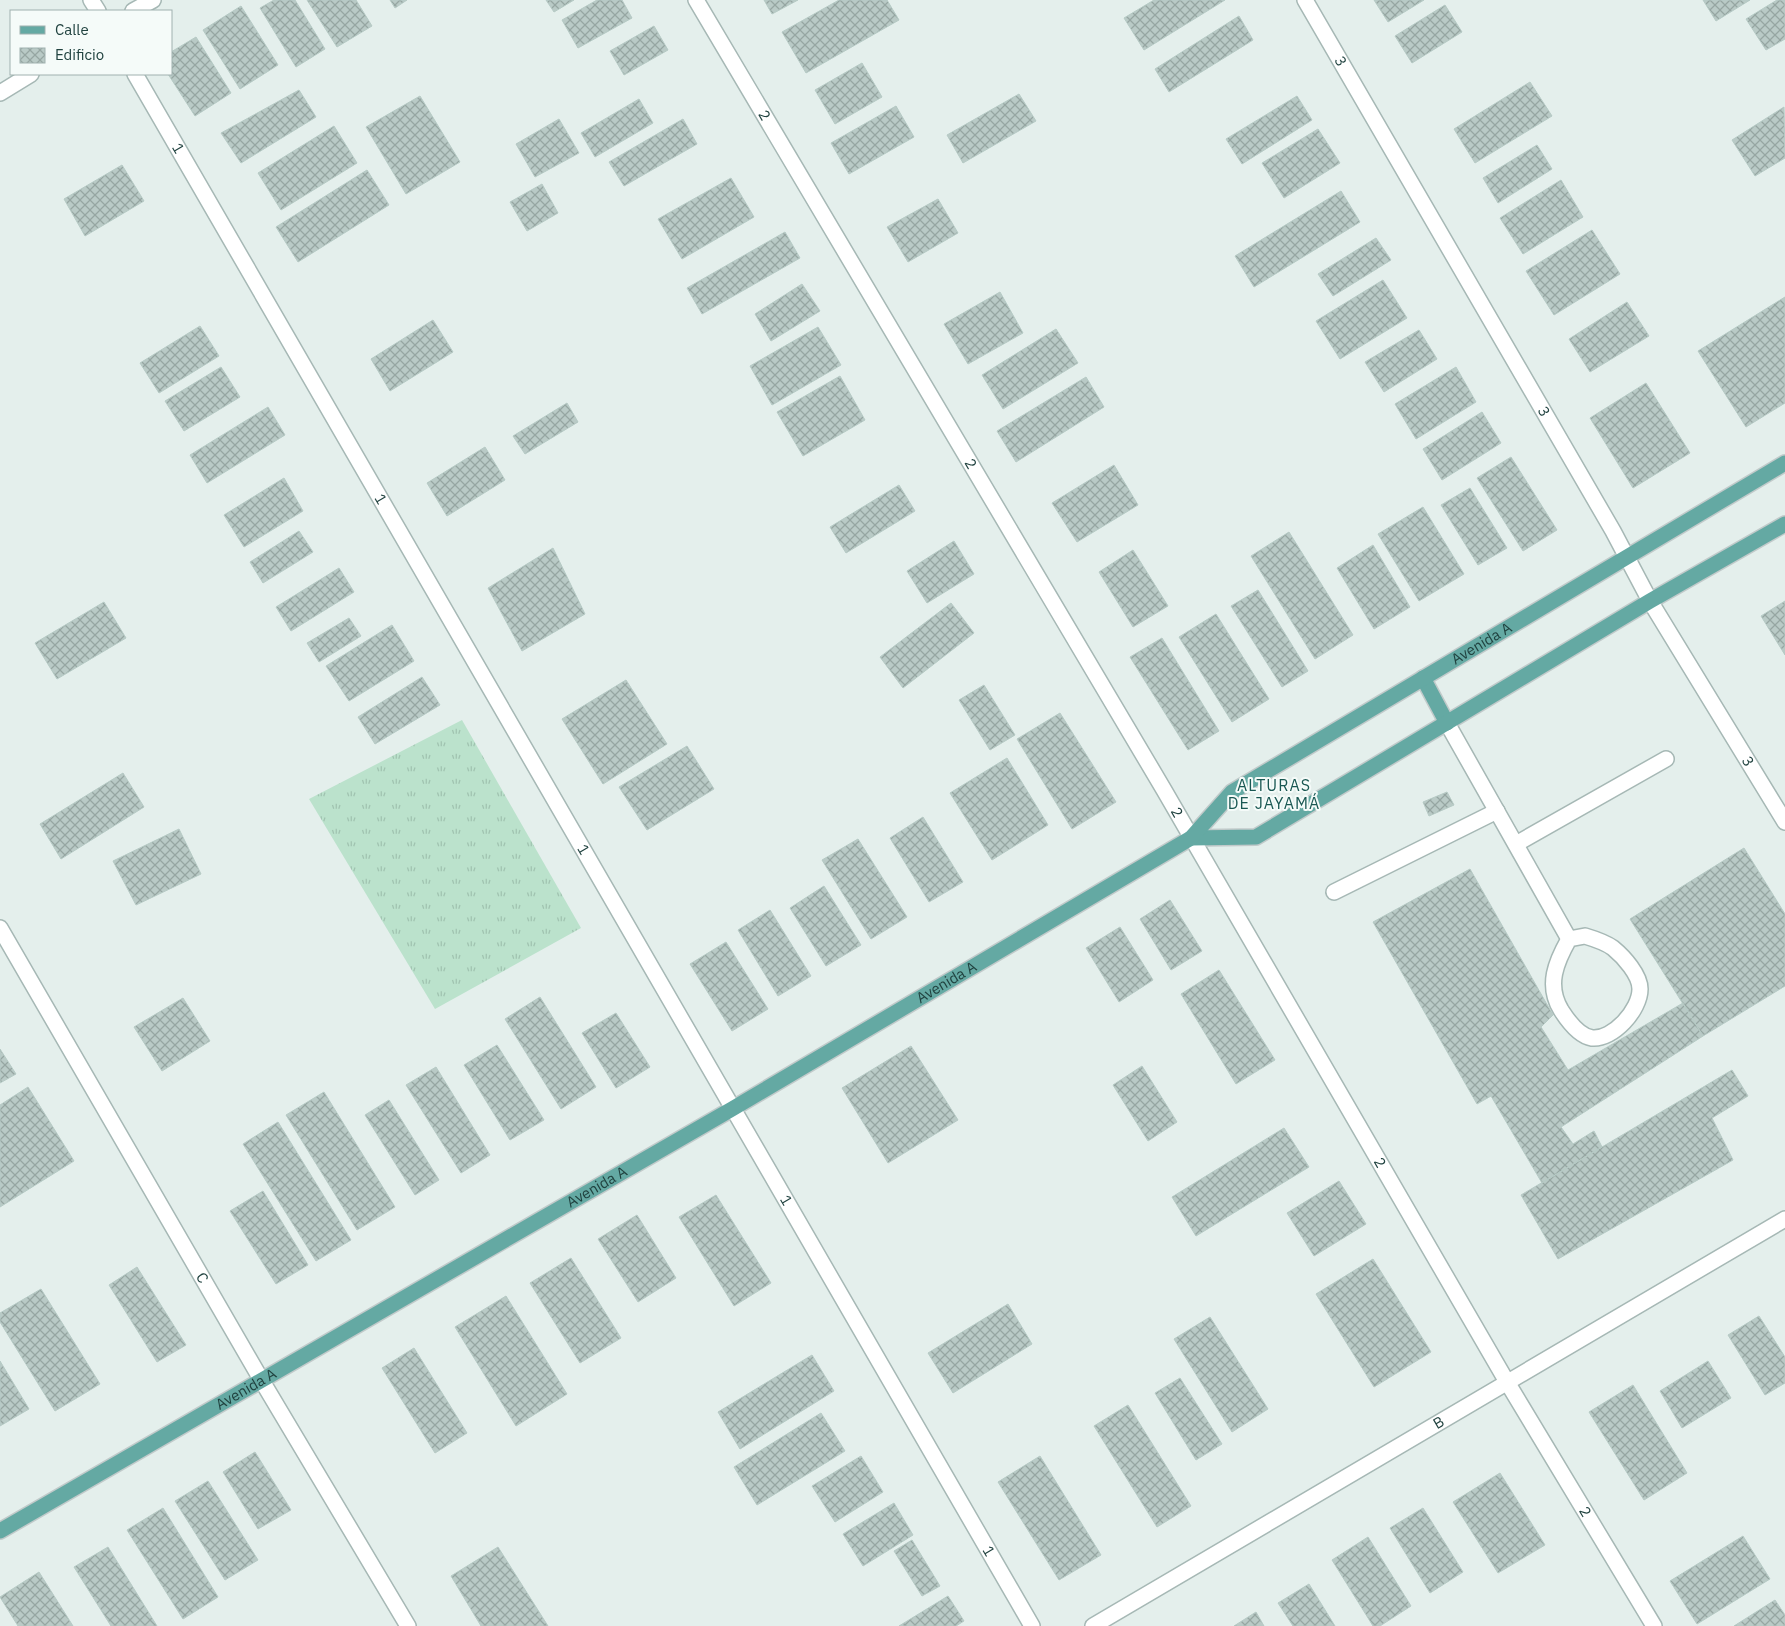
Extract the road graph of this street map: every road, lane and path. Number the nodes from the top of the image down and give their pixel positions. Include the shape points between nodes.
1 (153, 0) edge
2 (696, 0) edge
3 (1305, 0) edge
4 (135, 10) edge
5 (28, 75) edge
6 (136, 75) edge
7 (0, 93) edge
8 (1785, 463) edge
9 (1785, 524) edge
10 (1627, 556) junction
11 (1650, 601) junction
12 (1423, 678) junction
13 (1447, 723) junction
14 (1666, 759) dead end
15 (1497, 811) junction
16 (1785, 822) edge
17 (1192, 838) junction
18 (1516, 844) junction
19 (1334, 892) dead end
20 (0, 928) edge
21 (1569, 939) junction
22 (732, 1108) junction
23 (1785, 1219) edge
24 (262, 1381) junction
25 (1507, 1382) junction
26 (0, 1531) edge
27 (408, 1626) edge
28 (1032, 1626) edge
29 (1093, 1626) edge
30 (1654, 1626) edge

1 - 4 street
2 - 17 street, 2
3 - 10 street, 3
5 - 7 street
6 - 22 street, 1
8 - 10 main road, Avenida A
9 - 11 main road, Avenida A
10 - 11 street, 3
10 - 12 main road, Avenida A
11 - 13 main road, Avenida A
11 - 16 street, 3
12 - 13 main road
12 - 17 main road, Avenida A via 1232,792
13 - 15 street
13 - 17 main road, Avenida A via 1256,837
14 - 18 street
15 - 18 street
15 - 19 street
17 - 22 main road, Avenida A
17 - 25 street, 2
18 - 21 street
20 - 24 street, C
21 - 21 street via 1556,961 1553,989 1558,1006 1579,1031 1592,1038 1608,1035 1630,1015 1640,989 1635,975 1613,948 1598,939 1585,936
22 - 24 main road, Avenida A
22 - 28 street, 1
23 - 25 street, B
24 - 26 main road, Avenida A
24 - 27 street, C
25 - 29 street, B
25 - 30 street, 2

